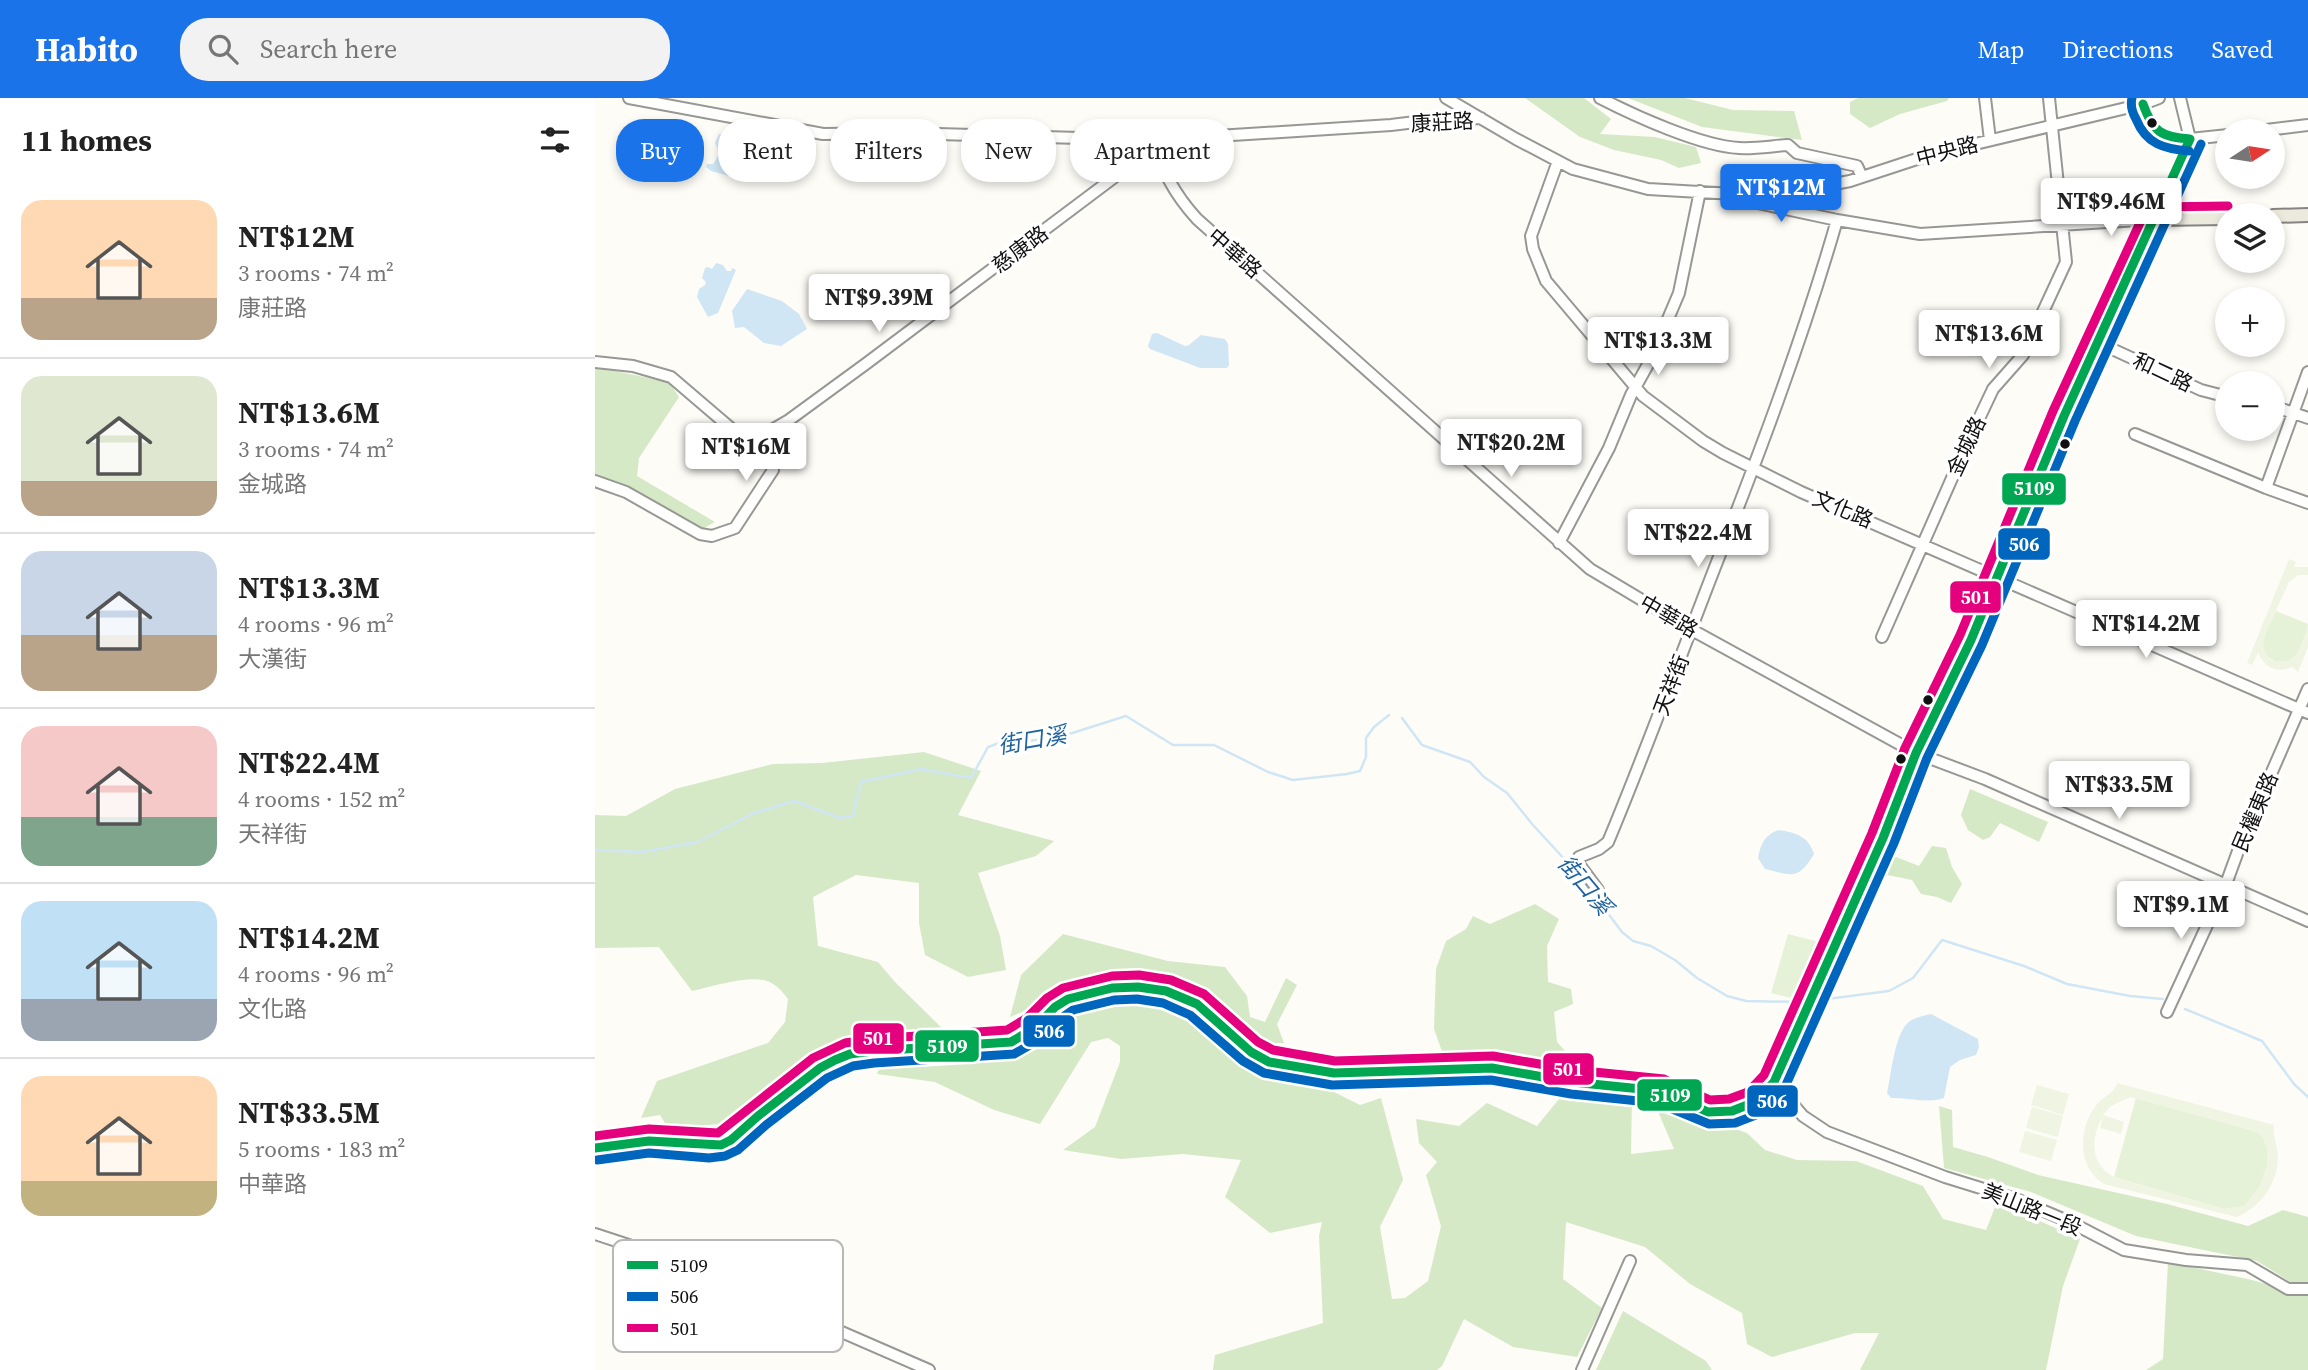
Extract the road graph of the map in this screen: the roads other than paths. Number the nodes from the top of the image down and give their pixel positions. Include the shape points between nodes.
1 (629, 98) edge
2 (1446, 98) edge
3 (1600, 98) edge
4 (1985, 98) edge
5 (2049, 98) edge
6 (2159, 98) edge
7 (2180, 98) edge
8 (1481, 118) junction
9 (2308, 125) edge
10 (2053, 126) junction
11 (2285, 128) edge
12 (1234, 136) edge
13 (2215, 136) edge
14 (1070, 138) edge
15 (2190, 139) junction
16 (1990, 141) junction
17 (1558, 161) junction
18 (1862, 177) junction
19 (1109, 182) edge
20 (1171, 182) edge
21 (1700, 191) junction
22 (1734, 194) junction
23 (2308, 215) edge
24 (2285, 216) edge
25 (2215, 218) edge
26 (2155, 219) junction
27 (1837, 220) junction
28 (2063, 226) junction
29 (2099, 343) junction
30 (595, 362) edge
31 (2308, 372) edge
32 (1635, 386) junction
33 (2215, 394) edge
34 (2285, 410) edge
35 (2293, 412) junction
36 (2308, 418) edge
37 (2136, 434) dead end
38 (758, 438) junction
39 (1754, 470) junction
40 (595, 481) edge
41 (2266, 488) junction
42 (2308, 503) edge
43 (1559, 543) junction
44 (1922, 544) junction
45 (1997, 578) junction
46 (1692, 630) junction
47 (1882, 637) dead end
48 (2308, 689) edge
49 (2304, 711) edge
50 (1916, 753) junction
51 (2226, 884) junction
52 (1598, 890) dead end
53 (2308, 921) edge
54 (2167, 1012) dead end
55 (1775, 1082) junction
56 (595, 1147) edge
57 (595, 1234) edge
58 (613, 1240) edge
59 (1630, 1261) dead end
60 (2308, 1289) edge
61 (843, 1332) edge
62 (929, 1370) edge
63 (1583, 1370) edge

1 - 14 street, 康莊路 via 823,134
2 - 8 street
3 - 18 street via 1699,139 1738,148 1788,145 1797,153 1857,166
4 - 16 street
5 - 10 street, 金城路
6 - 10 street, 中央路
7 - 15 street
8 - 12 street, 康莊路
8 - 17 street, 康莊路
9 - 11 street
10 - 16 street, 中央路
10 - 28 street, 金城路
13 - 15 street
15 - 26 street
16 - 18 street, 中央路
17 - 21 street, 康莊路 via 1649,188
17 - 32 street, 文化路 via 1531,236 1532,249 1546,281
18 - 22 street, 中央路 via 1829,185 1761,186
19 - 38 street, 慈康路 via 834,387
20 - 43 street, 中華路 via 1197,219
21 - 22 street, 康莊路
21 - 32 street via 1679,293
22 - 27 street, 康莊路
23 - 24 main road
25 - 26 main road
26 - 28 street, 康莊路
26 - 29 main road
27 - 28 street, 康莊路 via 1920,234
27 - 39 street, 天祥街
28 - 44 street, 金城路 via 2066,262 2023,355 1993,389
29 - 33 street, 和二路
29 - 45 main road
30 - 38 street via 671,377 733,430
31 - 35 street
32 - 39 street, 文化路 via 1703,440
32 - 43 street via 1609,449
34 - 35 street
35 - 36 street
35 - 41 street
37 - 41 street
38 - 40 street via 773,470 736,528 712,536
39 - 44 street, 文化路
39 - 46 street, 天祥街
41 - 42 street
43 - 46 street, 中華路 via 1590,569
44 - 45 street, 文化路
44 - 47 street, 金城路
45 - 49 street, 文化路
45 - 50 main road
46 - 50 street, 中華路
46 - 52 street, 天祥街 via 1608,842 1579,857 1578,863
48 - 49 street, 民權東路
49 - 51 street, 民權東路
50 - 51 street, 中華路
50 - 55 main road
51 - 53 street, 中華路
51 - 54 street, 民權東路
55 - 56 main road via 1755,1102 1732,1111 1709,1112 1661,1091 1492,1068 1335,1073 1269,1062 1251,1052 1197,1004 1166,991 1138,987 1068,999 1011,1042 850,1054 820,1068 721,1144 649,1141
55 - 60 street, 美山路一段 via 1803,1116 1826,1132 2016,1199 2124,1250 2247,1265 2287,1289
57 - 58 street
59 - 63 street
61 - 62 street

